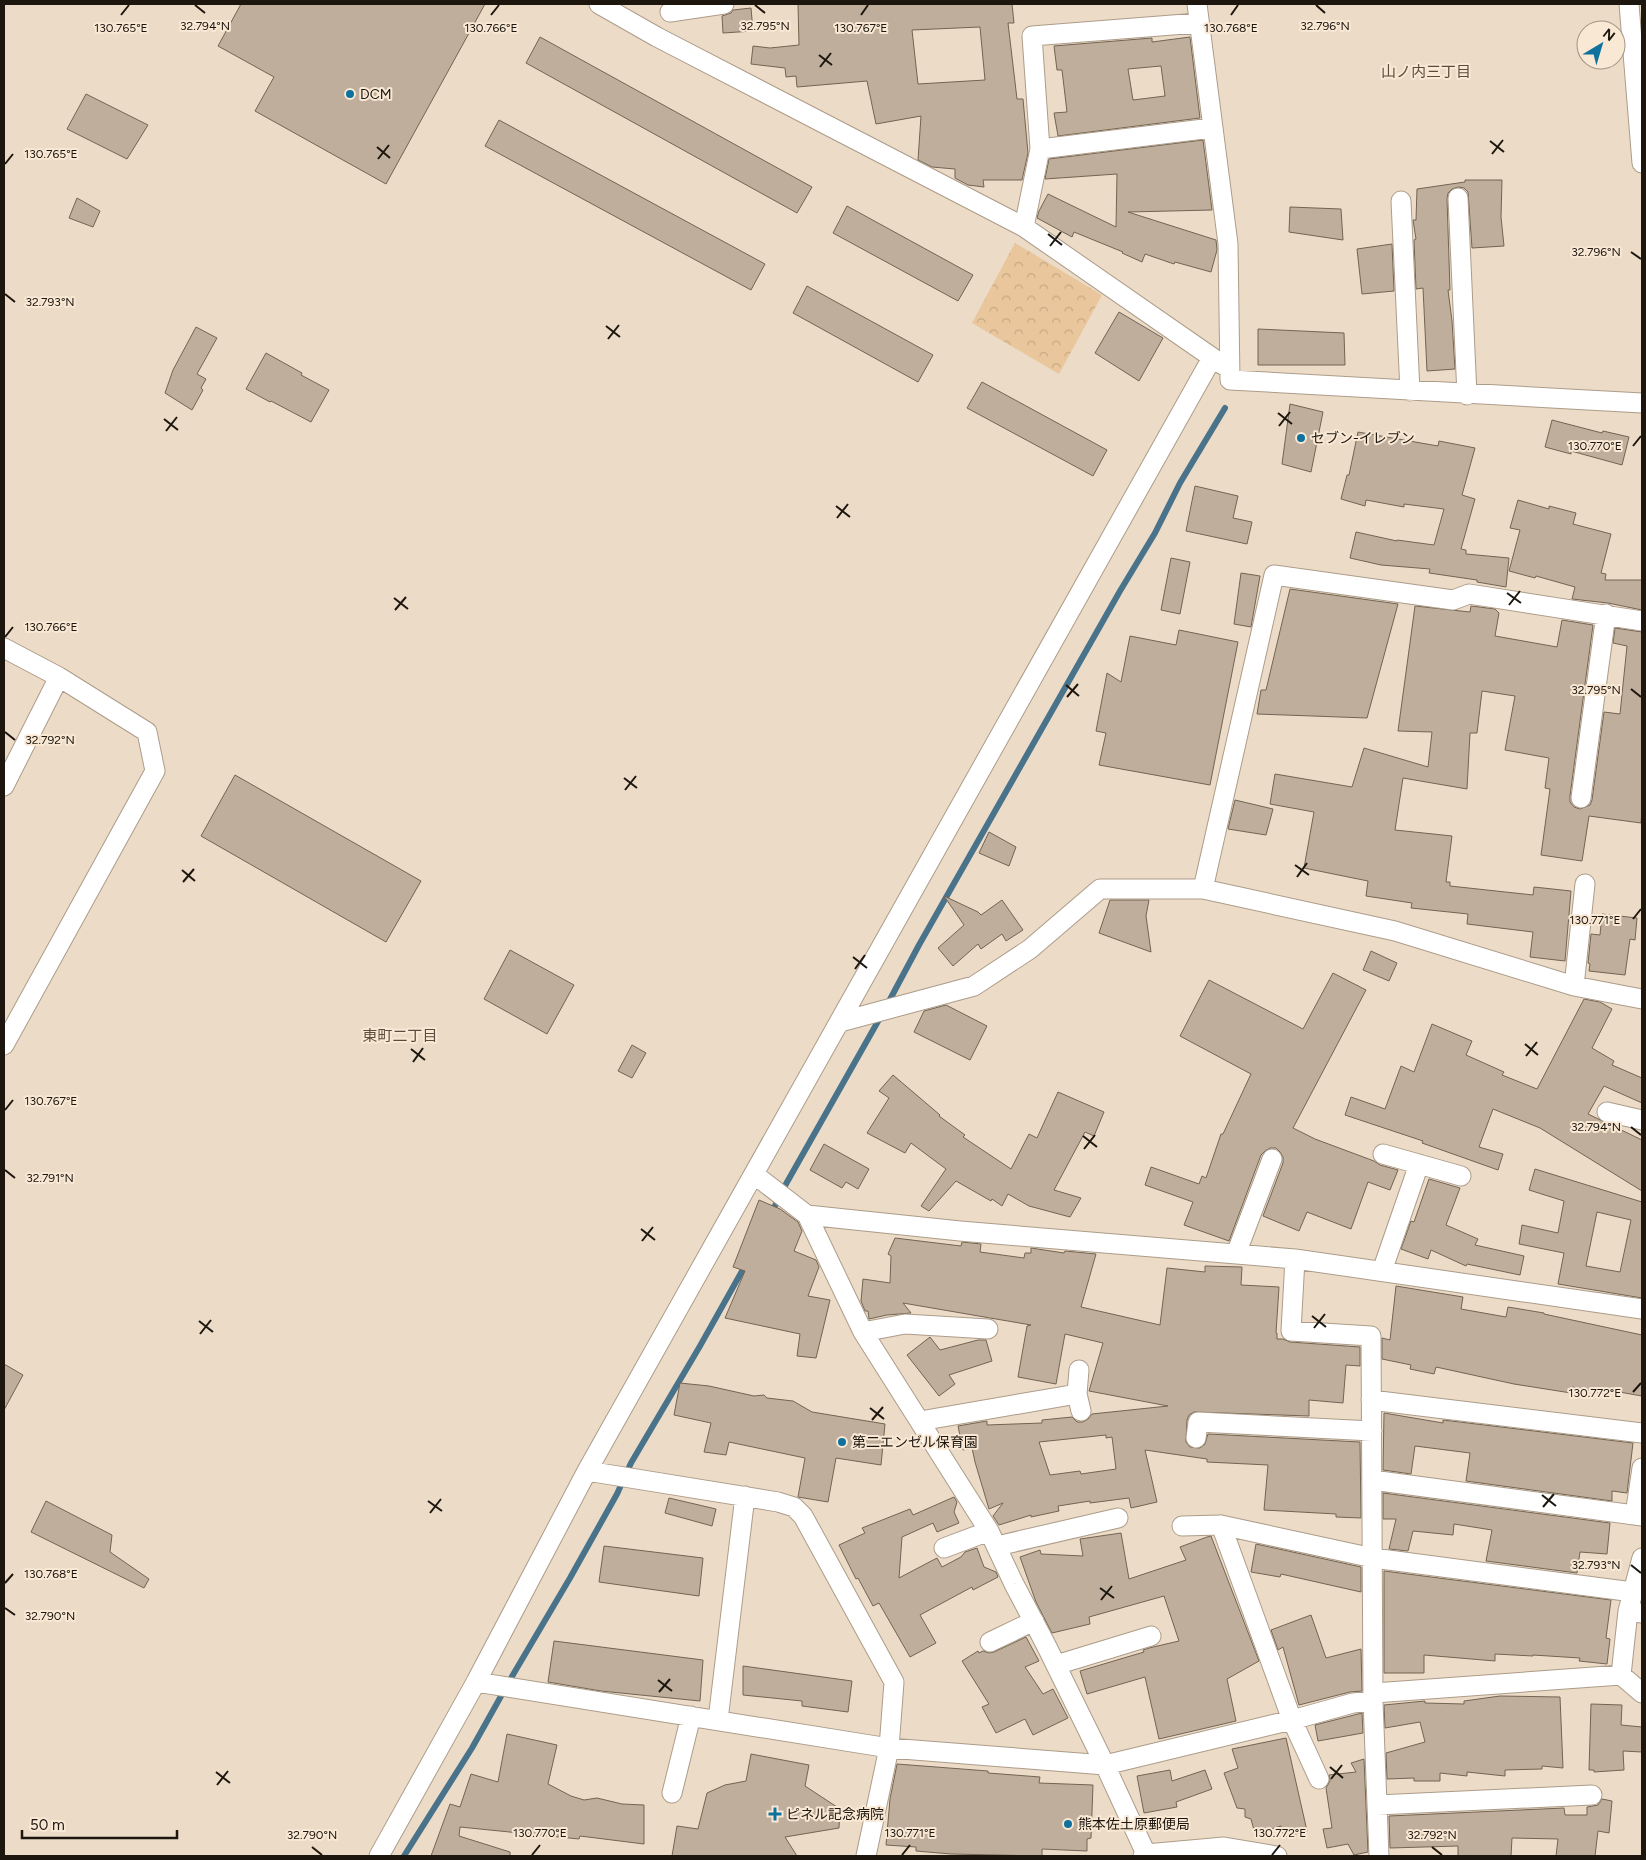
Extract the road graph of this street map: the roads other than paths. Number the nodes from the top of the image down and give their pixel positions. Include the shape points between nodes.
1 (599, 4) edge
2 (724, 4) edge
3 (1197, 4) edge
4 (1630, 4) edge
5 (669, 8) edge
6 (1198, 23) junction
7 (657, 38) junction
8 (1212, 128) junction
9 (1040, 149) junction
10 (1642, 163) edge
11 (1458, 198) dead end
12 (1401, 201) dead end
13 (1024, 227) junction
14 (1212, 358) junction
15 (1230, 370) junction
16 (1410, 391) junction
17 (1467, 395) junction
18 (1642, 403) edge
19 (1606, 614) junction
20 (1642, 621) edge
21 (4, 648) edge
22 (60, 677) junction
23 (4, 786) edge
24 (1581, 798) dead end
25 (1585, 884) dead end
26 (1203, 889) junction
27 (1574, 986) junction
28 (1642, 999) edge
29 (840, 1022) junction
30 (4, 1044) edge
31 (1607, 1112) dead end
32 (1642, 1120) edge
33 (1383, 1154) dead end
34 (1272, 1159) dead end
35 (1420, 1164) junction
36 (755, 1175) junction
37 (1461, 1176) dead end
38 (807, 1215) junction
39 (1236, 1254) junction
40 (1295, 1259) junction
41 (1382, 1271) junction
42 (1642, 1309) edge
43 (988, 1329) dead end
44 (863, 1332) junction
45 (1079, 1370) dead end
46 (1372, 1400) junction
47 (920, 1422) junction
48 (1372, 1431) junction
49 (1642, 1433) edge
50 (1196, 1438) dead end
51 (1642, 1468) edge
52 (587, 1471) junction
53 (1372, 1480) junction
54 (745, 1496) junction
55 (1639, 1515) edge
56 (1118, 1518) dead end
57 (1221, 1525) junction
58 (1182, 1526) dead end
59 (993, 1538) junction
60 (944, 1548) dead end
61 (1373, 1558) junction
62 (1642, 1558) edge
63 (1633, 1592) junction
64 (1635, 1612) edge
65 (1034, 1621) junction
66 (1151, 1636) dead end
67 (990, 1642) dead end
68 (1056, 1665) junction
69 (1622, 1676) junction
70 (476, 1682) junction
71 (1642, 1693) edge
72 (1373, 1697) junction
73 (691, 1716) junction
74 (718, 1720) junction
75 (1292, 1720) junction
76 (889, 1748) junction
77 (1105, 1764) junction
78 (1319, 1779) dead end
79 (672, 1793) dead end
80 (1592, 1795) dead end
81 (1377, 1804) junction
82 (379, 1856) edge
83 (866, 1856) edge
84 (1145, 1856) edge
85 (1277, 1856) edge
86 (1379, 1856) edge

1 - 7 street
2 - 5 street
3 - 6 street
4 - 10 street
5 - 7 street
6 - 8 street
6 - 9 street via 1032,36
7 - 13 street
8 - 9 street
8 - 15 street via 1228,244
9 - 13 street
11 - 17 street
12 - 16 street
13 - 14 street
14 - 15 street
14 - 29 street
15 - 16 street via 1230,380
16 - 17 street
17 - 18 street
19 - 20 street
19 - 24 street
19 - 26 street via 1469,594 1453,600 1274,574
21 - 22 street
22 - 23 street
22 - 30 street via 147,732 155,771
25 - 27 street
26 - 27 street via 1395,931
26 - 29 street via 1100,889 1030,949 974,986
27 - 28 street
29 - 36 street
31 - 32 street
33 - 35 street
34 - 39 street
35 - 37 street
35 - 41 street
36 - 38 street
36 - 52 street
38 - 39 street via 960,1232
38 - 44 street
39 - 40 street
40 - 41 street
40 - 46 street via 1291,1331 1371,1336
41 - 42 street
43 - 44 street via 904,1324
44 - 47 street
45 - 47 street via 1079,1402
46 - 48 street
46 - 49 street
47 - 59 street
48 - 50 street via 1198,1422
48 - 53 street
51 - 55 street
52 - 54 street
52 - 70 street
53 - 55 street
53 - 61 street
54 - 74 street
54 - 76 street via 794,1507 803,1516 894,1682
56 - 59 street
57 - 58 street
57 - 61 street
57 - 75 street
59 - 60 street
59 - 65 street
61 - 63 street
61 - 72 street
62 - 63 street
63 - 64 street
64 - 69 street
65 - 67 street
65 - 68 street
66 - 68 street
68 - 77 street
69 - 71 street
69 - 72 street
70 - 73 street
70 - 82 street
72 - 75 street
72 - 81 street
73 - 74 street
73 - 79 street
74 - 76 street
75 - 77 street
75 - 78 street
76 - 77 street
76 - 83 street
77 - 84 street
80 - 81 street
81 - 86 street
84 - 85 street via 1224,1847

